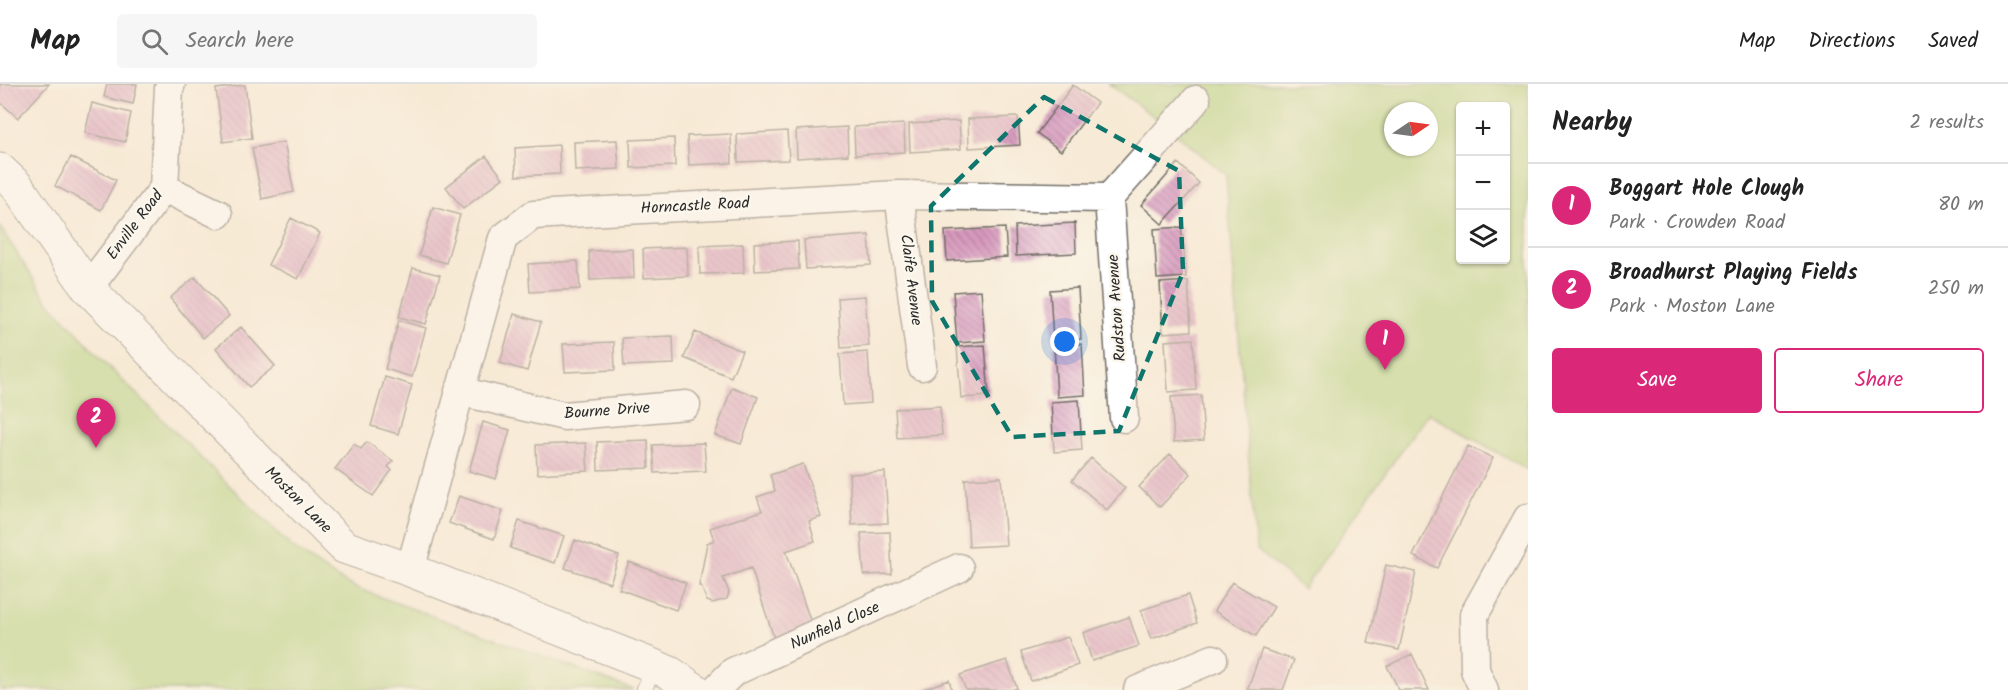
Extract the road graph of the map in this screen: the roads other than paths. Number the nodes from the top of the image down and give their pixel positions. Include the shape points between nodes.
1 (171, 84) edge
2 (1196, 100) dead end
3 (0, 170) edge
4 (164, 188) junction
5 (899, 195) junction
6 (1109, 198) junction
7 (218, 214) dead end
8 (88, 288) junction
9 (922, 366) dead end
10 (459, 391) junction
11 (686, 405) dead end
12 (1124, 418) dead end
13 (1528, 518) edge
14 (959, 568) dead end
15 (410, 570) junction
16 (1214, 659) dead end
17 (649, 678) edge
18 (695, 690) edge
19 (715, 690) edge
20 (1138, 690) edge
21 (1484, 690) edge

1 - 4 street, Enville Road
2 - 6 street
3 - 8 street, Moston Lane via 17,186
4 - 7 street
4 - 8 street, Enville Road
5 - 6 street, Horncastle Road
5 - 9 street, Claife Avenue
5 - 10 street, Horncastle Road via 533,215 502,238
6 - 12 street, Rudston Avenue
8 - 15 street, Moston Lane via 344,547
10 - 11 street, Bourne Drive via 564,416
10 - 15 street, Horncastle Road
13 - 21 street via 1474,615 1475,670
14 - 19 street, Nunfield Close via 733,672
15 - 17 street, Moston Lane
16 - 20 street
17 - 18 street, Moston Lane via 670,673

